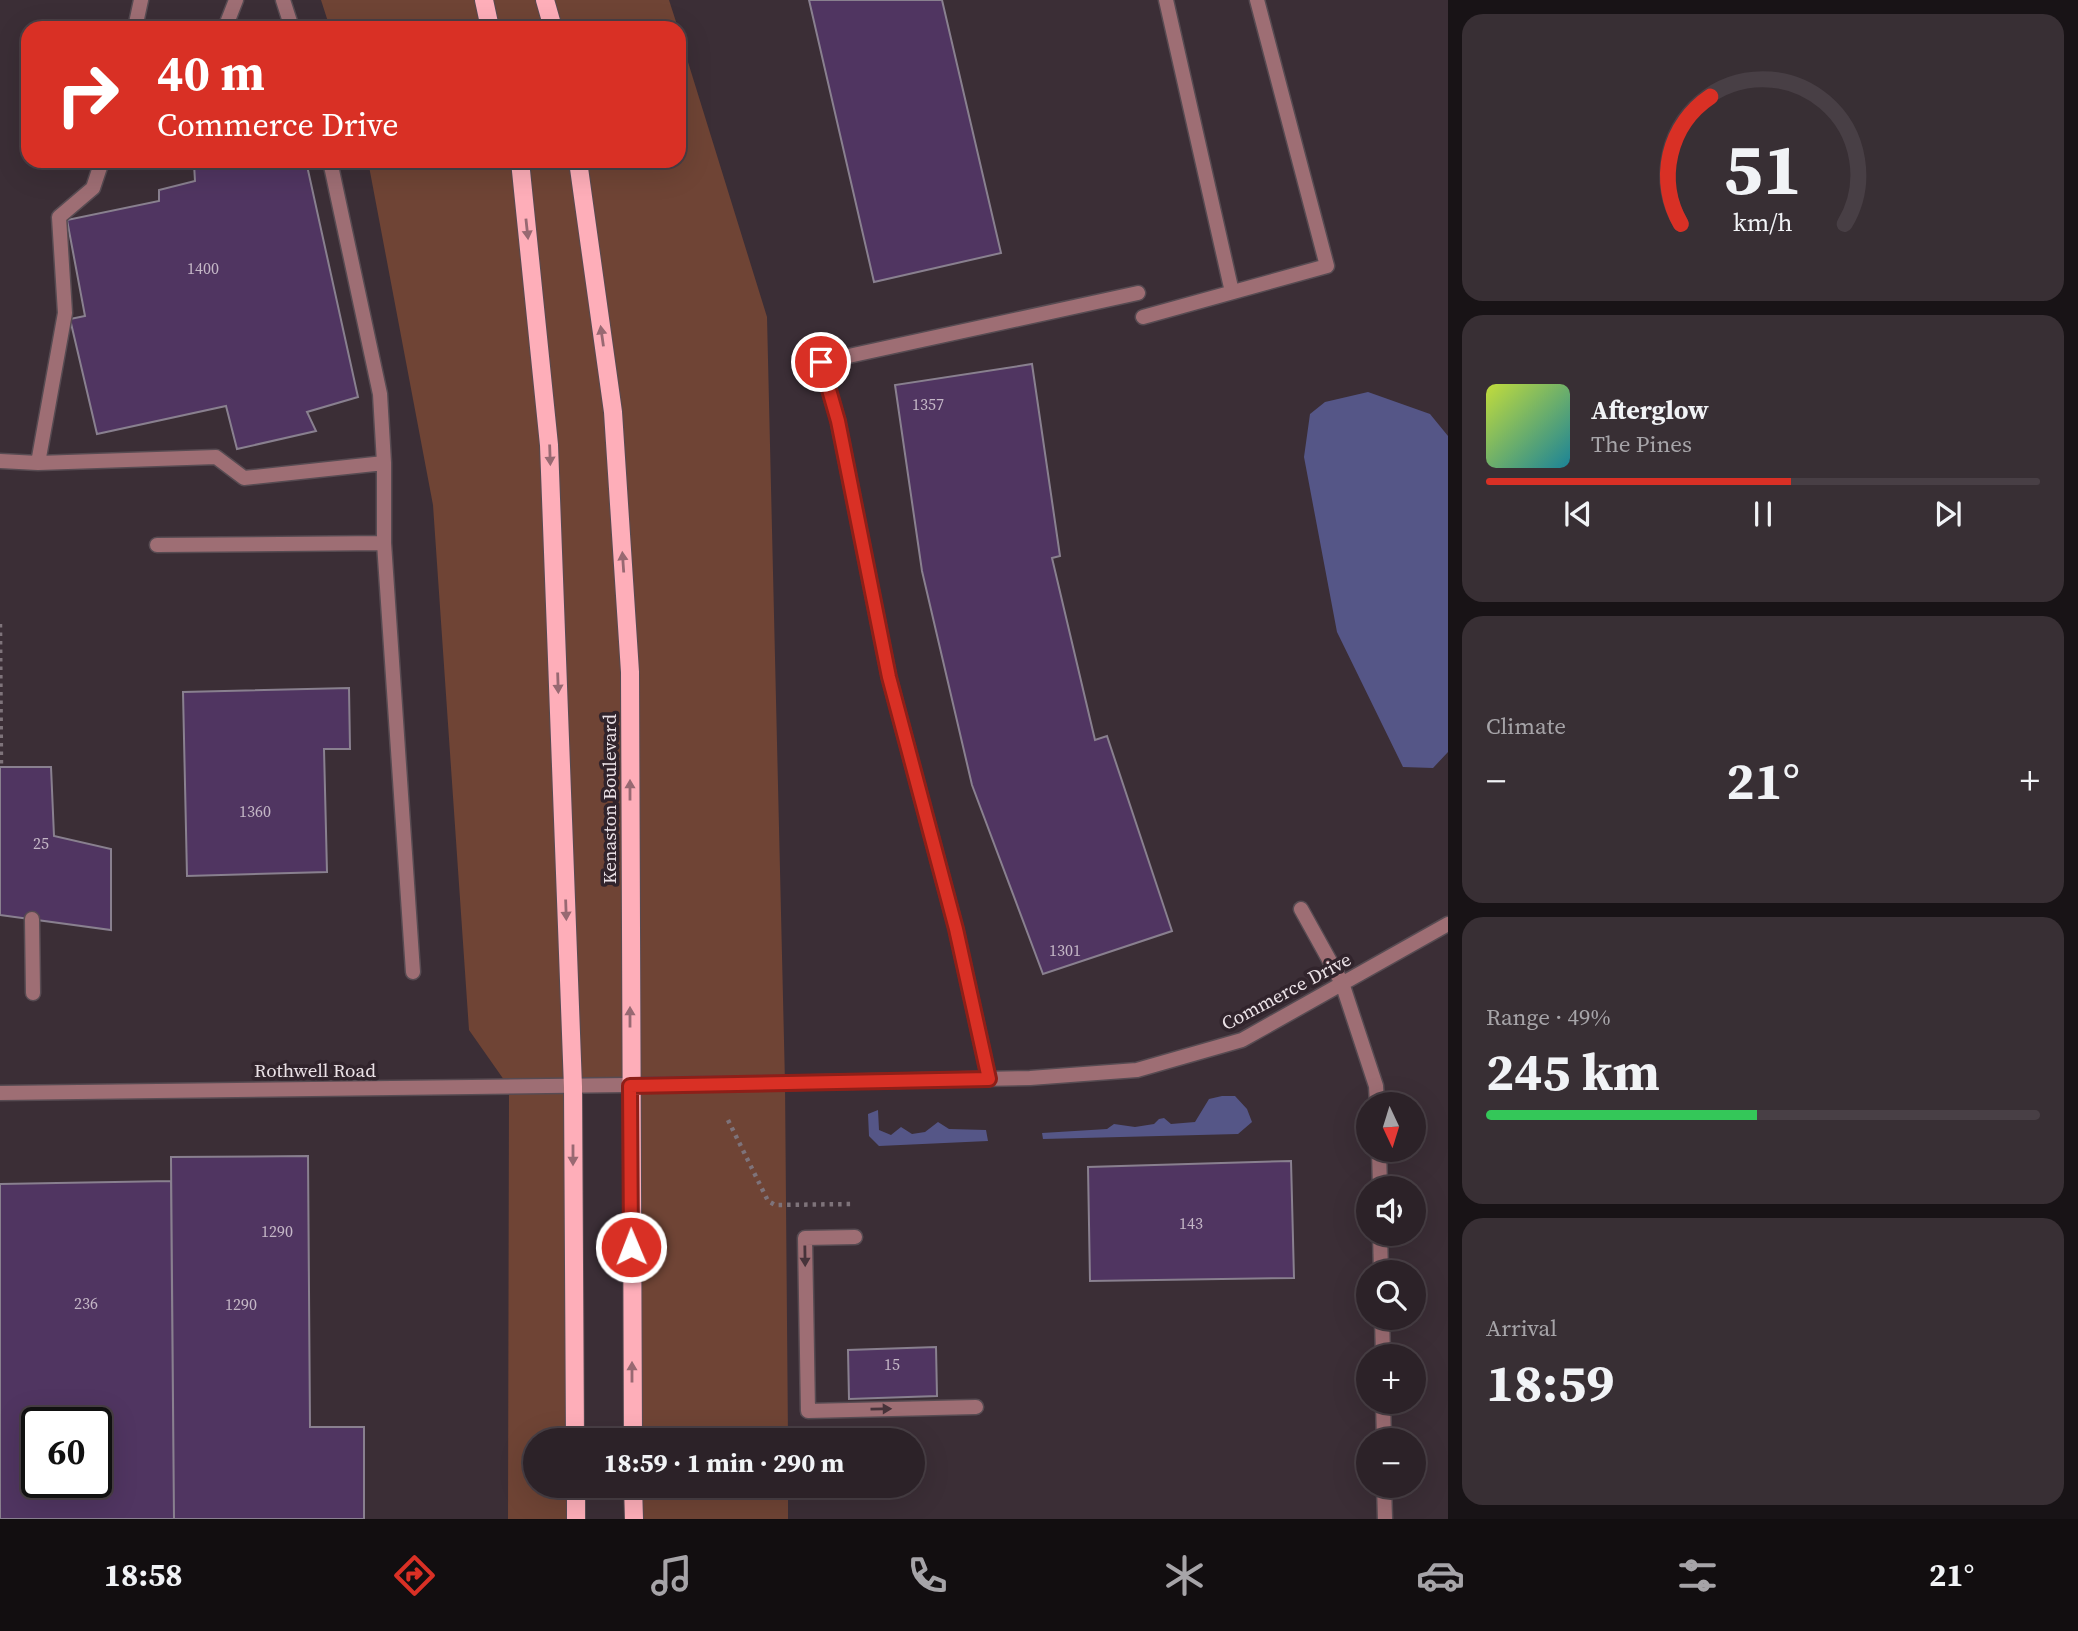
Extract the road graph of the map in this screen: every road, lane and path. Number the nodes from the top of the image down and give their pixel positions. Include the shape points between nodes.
1 (141, 0) edge
2 (236, 0) edge
3 (283, 0) edge
4 (484, 0) edge
5 (545, 0) edge
6 (1166, 0) edge
7 (1257, 0) edge
8 (136, 21) edge
9 (228, 21) edge
10 (290, 21) edge
11 (488, 21) edge
12 (551, 21) edge
13 (100, 168) edge
14 (332, 168) edge
15 (521, 168) edge
16 (579, 168) edge
17 (1232, 292) junction
18 (1138, 293) dead end
19 (1143, 317) dead end
20 (0, 461) edge
21 (38, 463) junction
22 (384, 463) junction
23 (384, 543) junction
24 (157, 545) dead end
25 (0, 624) edge
26 (1, 767) edge
27 (1301, 909) dead end
28 (32, 919) dead end
29 (1448, 924) edge
30 (413, 972) dead end
31 (1342, 983) junction
32 (33, 993) dead end
33 (989, 1079) junction
34 (630, 1086) junction
35 (573, 1087) junction
36 (1376, 1092) edge
37 (0, 1093) edge
38 (728, 1121) dead end
39 (853, 1204) dead end
40 (855, 1237) dead end
41 (976, 1407) dead end
42 (575, 1428) edge
43 (632, 1428) edge
44 (576, 1498) edge
45 (633, 1498) edge
46 (1384, 1498) edge
47 (576, 1519) edge
48 (634, 1519) edge
49 (1385, 1519) edge

1 - 8 street
2 - 9 street
3 - 10 street
4 - 11 main road
5 - 12 main road
6 - 17 street
7 - 17 street via 1327,266
13 - 21 street via 93,188 59,217 65,313
14 - 22 street via 380,394
15 -> 35 main road via 550,445
34 -> 16 main road, Kenaston Boulevard via 629,672 613,412
17 - 19 street
18 - 33 street via 819,355 838,421 889,677 956,929
20 - 21 street
21 - 22 street via 216,457 244,478
22 - 23 street
23 - 24 street
23 - 30 street
25 - 26 path
27 - 31 street
28 - 32 street
29 - 31 street, Commerce Drive
31 - 33 street, Commerce Drive via 1241,1040 1137,1070
31 - 36 street
33 - 34 street, Commerce Drive
34 - 35 street, Rothwell Road
43 -> 34 main road, Kenaston Boulevard
35 - 37 street, Rothwell Road
35 -> 42 main road
38 - 39 path via 768,1201 775,1205
40 -> 41 street via 805,1238 808,1411
44 - 47 main road
45 - 48 main road
46 - 49 street

